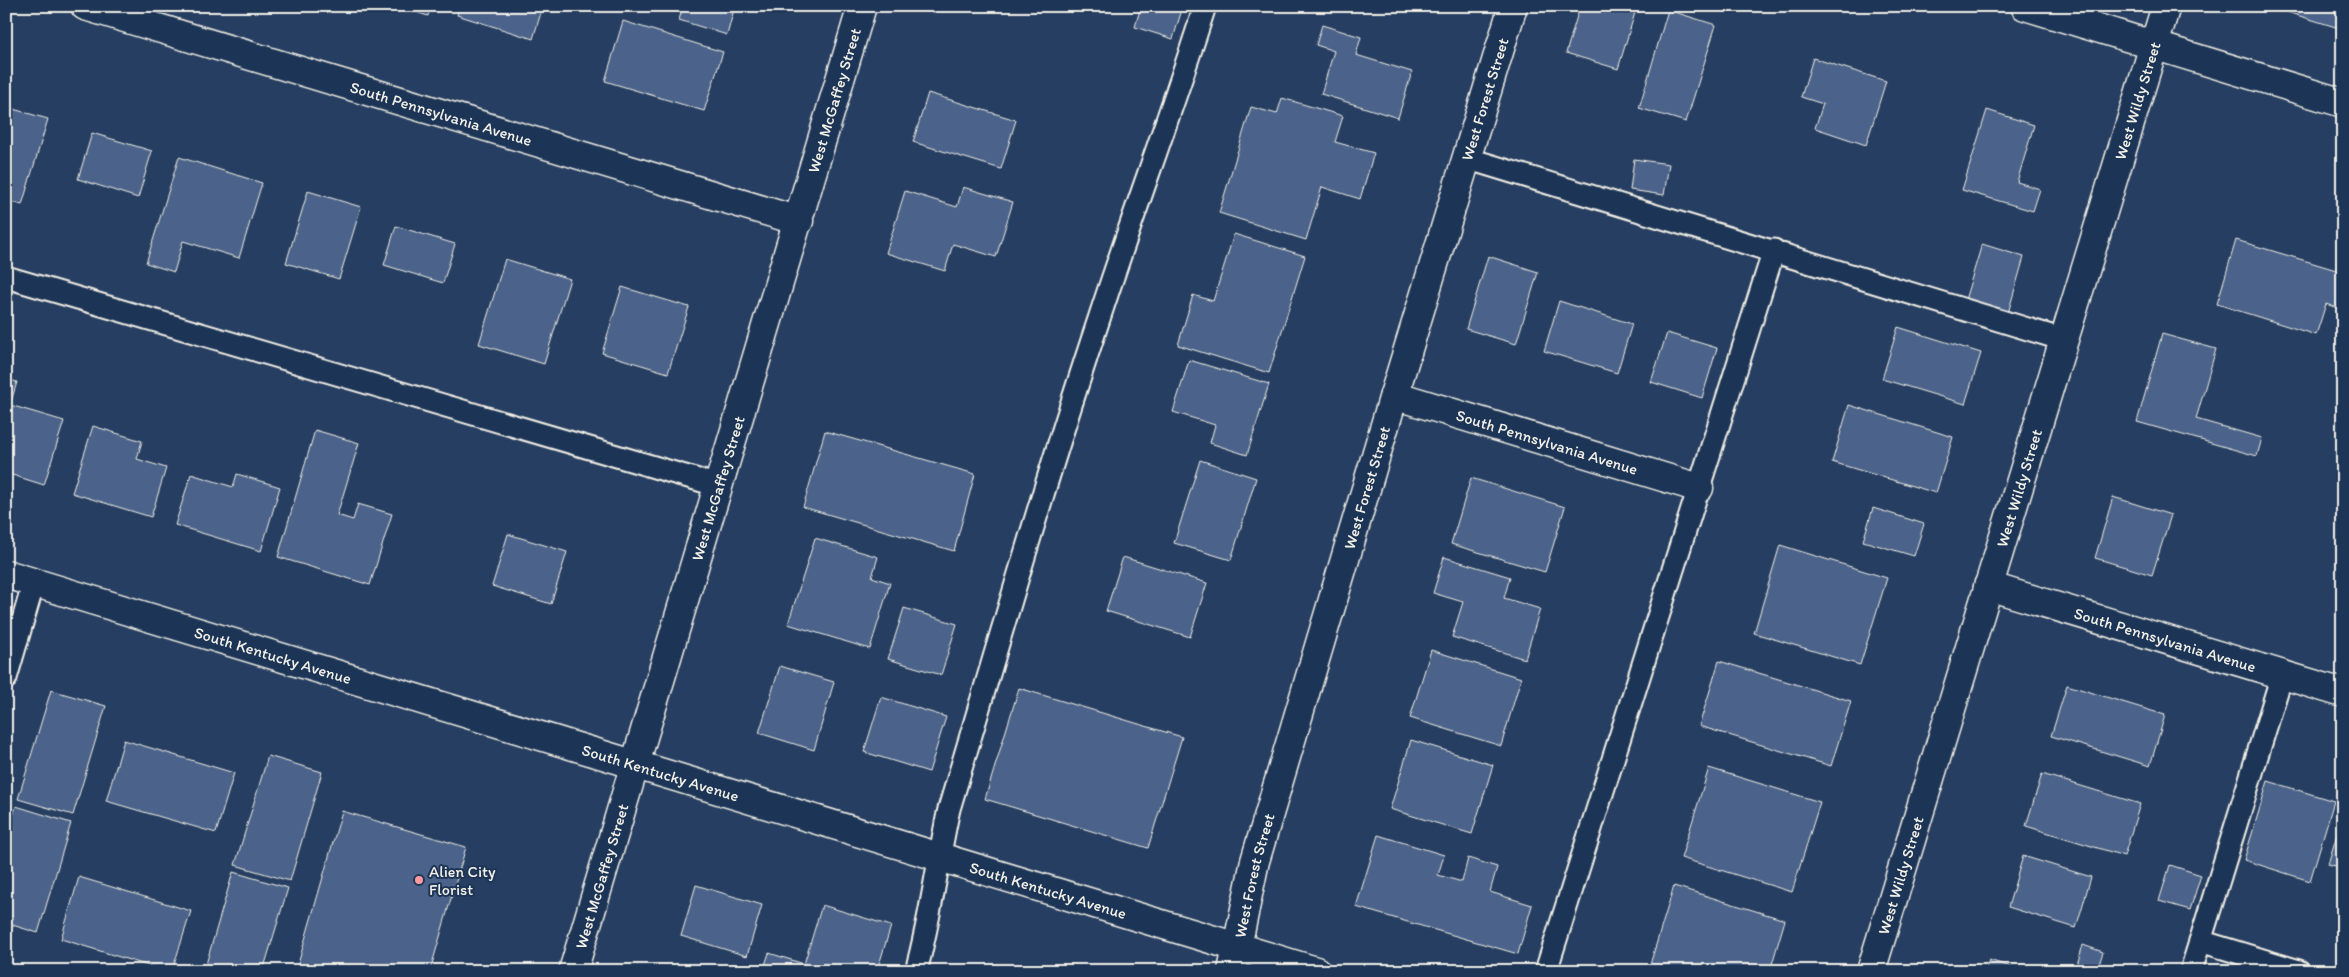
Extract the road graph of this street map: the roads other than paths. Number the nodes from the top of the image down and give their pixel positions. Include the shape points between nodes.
1 (85, 6) edge
2 (862, 6) edge
3 (1205, 6) edge
4 (1513, 6) edge
5 (2025, 6) edge
6 (2166, 6) edge
7 (2154, 46) junction
8 (2343, 103) edge
9 (1466, 158) junction
10 (799, 221) junction
11 (1774, 250) junction
12 (6, 277) edge
13 (2064, 340) junction
14 (1394, 395) junction
15 (719, 486) junction
16 (1700, 488) junction
17 (6, 574) edge
18 (34, 582) junction
19 (1988, 586) junction
20 (2282, 675) junction
21 (6, 678) edge
22 (2343, 693) edge
23 (636, 763) junction
24 (939, 856) junction
25 (2200, 941) junction
26 (1235, 959) edge
27 (572, 971) edge
28 (916, 971) edge
29 (1316, 971) edge
30 (1546, 971) edge
31 (1871, 971) edge
32 (2191, 971) edge
33 (2299, 971) edge

1 - 10 street, South Pennsylvania Avenue
2 - 10 street, West McGaffey Street
3 - 24 lane via 1099,318 1033,526 949,809
4 - 9 street, West Forest Street
5 - 7 street
6 - 7 street, West Wildy Street
7 - 8 street
7 - 13 street, West Wildy Street
9 - 11 lane
9 - 14 street, West Forest Street
10 - 15 street, West McGaffey Street
11 - 13 lane
11 - 16 lane
12 - 15 lane
13 - 19 street, West Wildy Street
14 - 16 street, South Pennsylvania Avenue
14 - 26 street, West Forest Street via 1255,861
15 - 23 street, West McGaffey Street
16 - 30 lane
17 - 18 street, South Kentucky Avenue
18 - 21 lane
18 - 23 street, South Kentucky Avenue
19 - 20 street, South Pennsylvania Avenue
19 - 31 street, West Wildy Street
20 - 22 street, South Pennsylvania Avenue
20 - 25 lane
23 - 24 street, South Kentucky Avenue
23 - 27 street, West McGaffey Street
24 - 26 street, South Kentucky Avenue
24 - 28 lane via 933,900
25 - 32 lane
25 - 33 lane
26 - 29 street, South Kentucky Avenue

